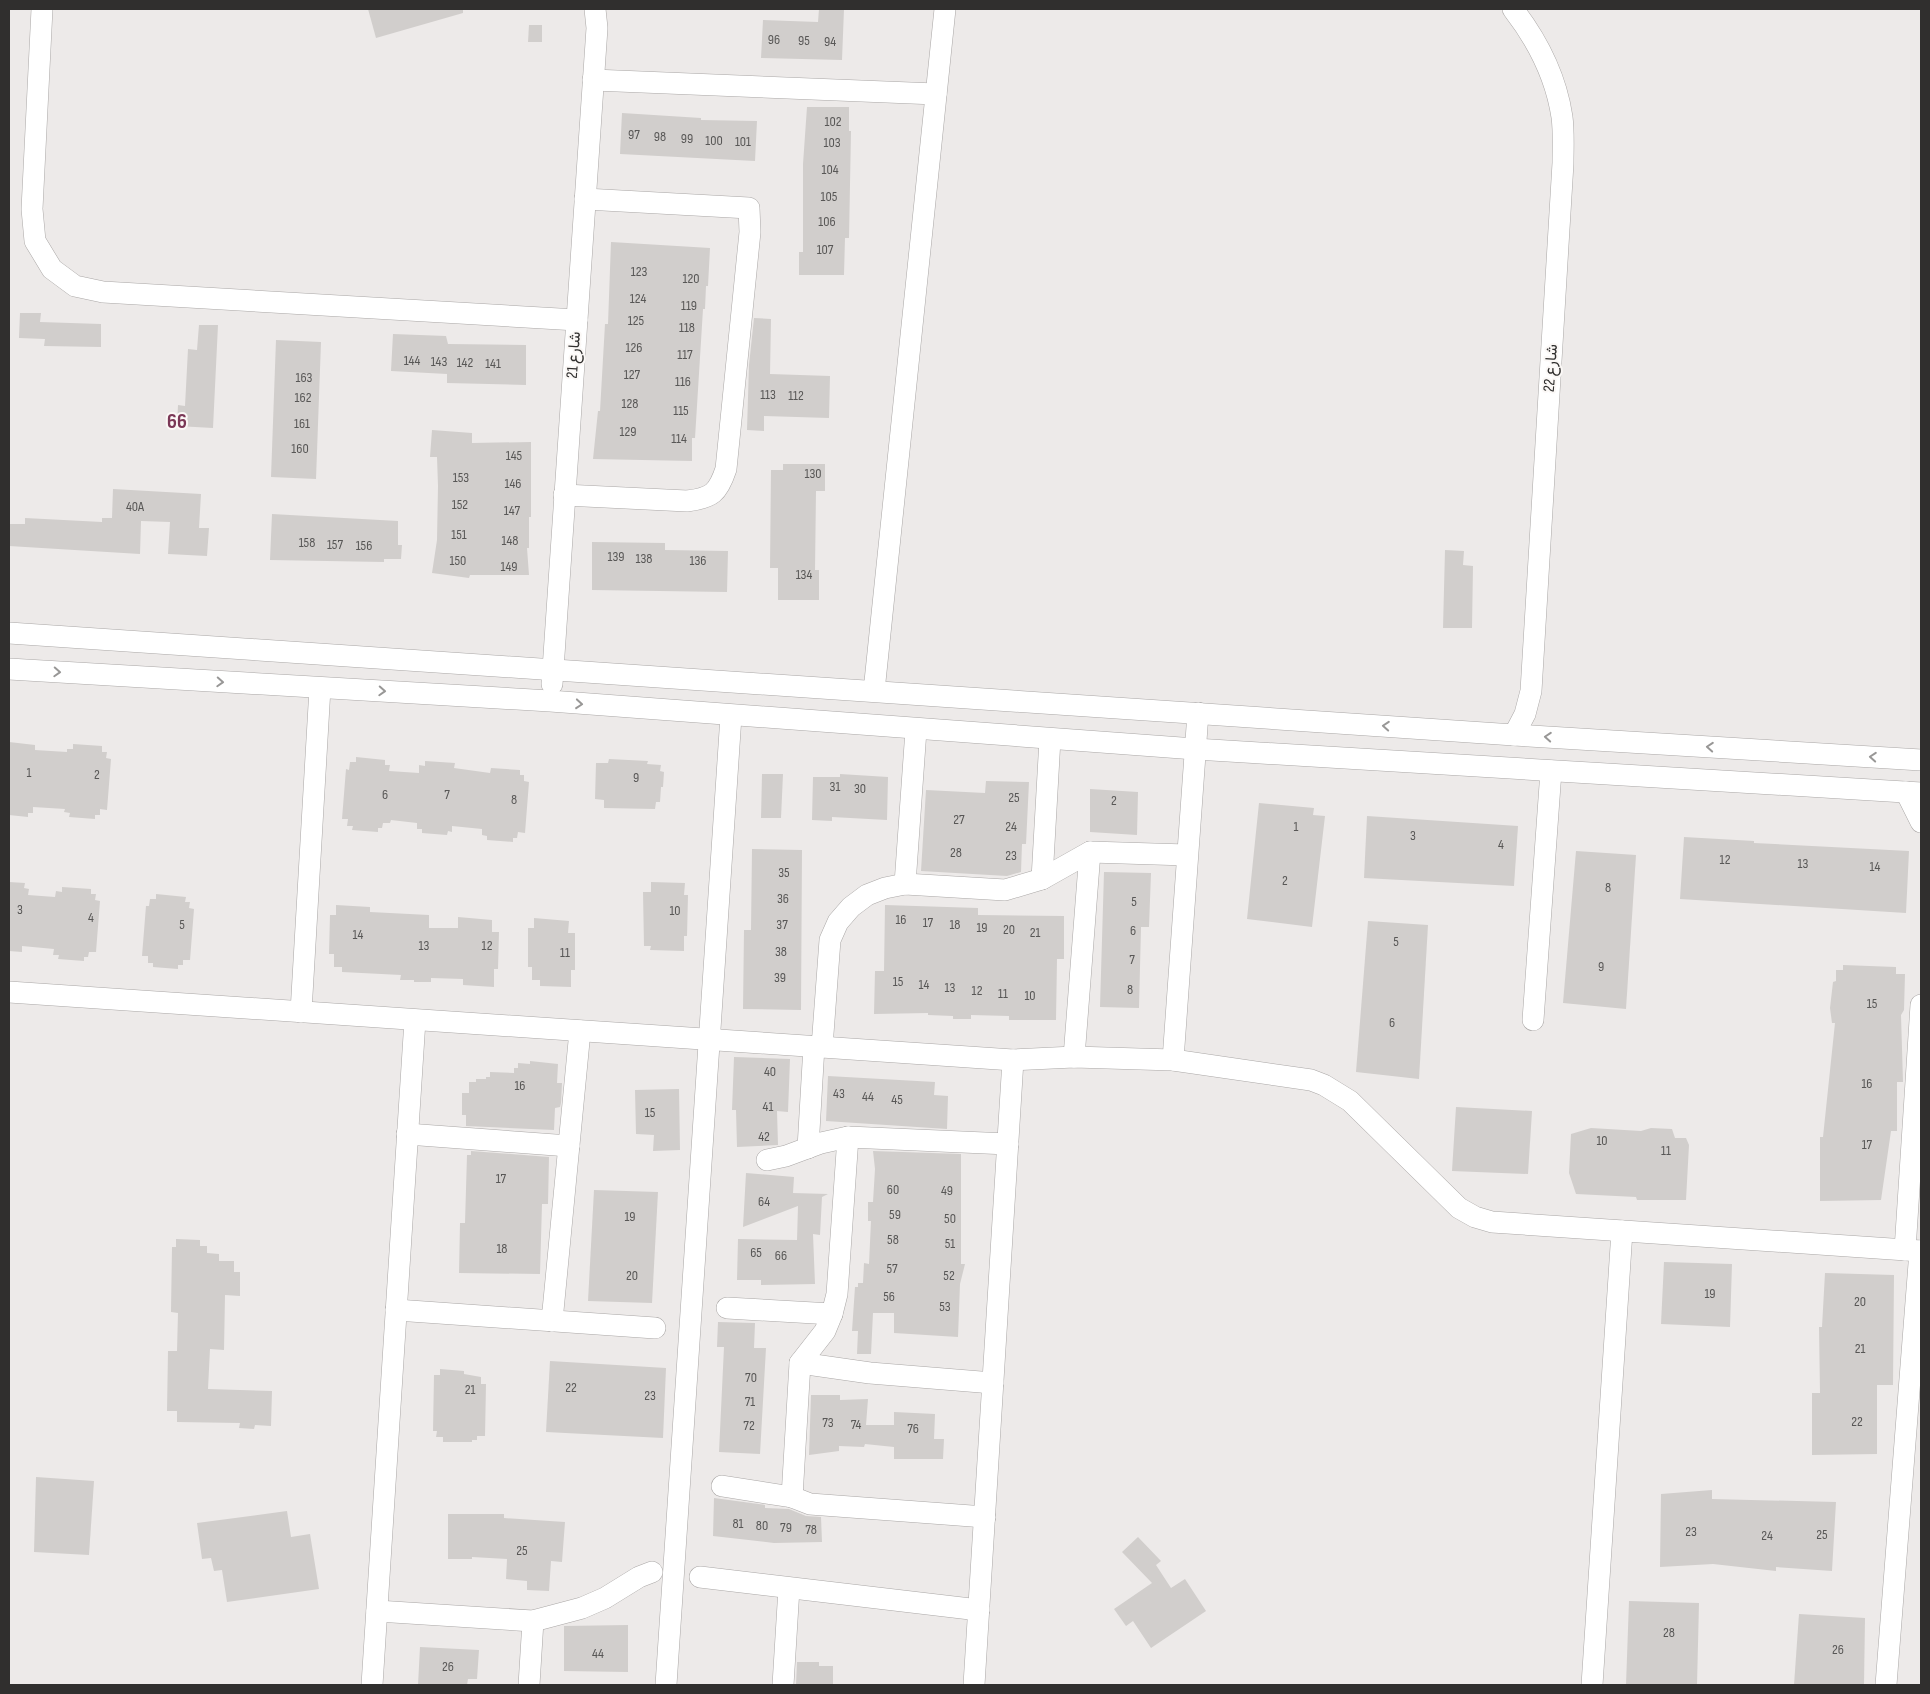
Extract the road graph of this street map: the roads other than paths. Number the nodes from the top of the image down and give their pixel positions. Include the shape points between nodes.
1 (42, 9) edge
2 (595, 9) edge
3 (945, 9) edge
4 (1513, 9) edge
5 (593, 80) junction
6 (936, 94) junction
7 (585, 200) junction
8 (577, 320) junction
9 (564, 495) junction
10 (9, 633) edge
11 (9, 669) edge
12 (552, 670) junction
13 (320, 688) junction
14 (874, 691) junction
15 (550, 702) junction
16 (1198, 713) junction
17 (731, 716) junction
18 (916, 730) junction
19 (1514, 735) junction
20 (1050, 739) junction
21 (1664, 744) junction
22 (1195, 749) junction
23 (1921, 760) edge
24 (1551, 770) junction
25 (1662, 777) junction
26 (1913, 793) edge
27 (1921, 822) edge
28 (1090, 852) junction
29 (1187, 855) junction
30 (1042, 879) junction
31 (905, 884) junction
32 (9, 992) edge
33 (1921, 1005) edge
34 (301, 1012) junction
35 (415, 1020) junction
36 (1533, 1020) dead end
37 (580, 1031) junction
38 (710, 1039) junction
39 (818, 1047) junction
40 (1074, 1057) junction
41 (1014, 1060) junction
42 (1173, 1060) junction
43 (407, 1134) junction
44 (848, 1137) junction
45 (1008, 1144) junction
46 (569, 1146) junction
47 (808, 1148) junction
48 (767, 1160) dead end
49 (1622, 1231) junction
50 (1915, 1250) edge
51 (727, 1308) dead end
52 (396, 1310) junction
53 (832, 1314) junction
54 (552, 1321) junction
55 (655, 1328) dead end
56 (800, 1363) junction
57 (993, 1383) junction
58 (722, 1486) dead end
59 (792, 1498) junction
60 (985, 1517) junction
61 (652, 1572) dead end
62 (700, 1577) dead end
63 (789, 1588) junction
64 (377, 1610) junction
65 (979, 1610) junction
66 (533, 1621) junction
67 (372, 1685) edge
68 (529, 1685) edge
69 (666, 1685) edge
70 (783, 1685) edge
71 (974, 1685) edge
72 (1592, 1685) edge
73 (1886, 1685) edge

1 - 8 street via 32,209 35,241 52,269 75,286 103,292
2 - 5 street, شارع 21 via 597,28
3 - 6 street
4 - 19 street, شارع 22 via 1529,30 1550,71 1562,117 1563,163 1531,691 1525,714
5 - 6 street
5 - 7 street, شارع 21
6 - 14 street
7 - 8 street, شارع 21
7 - 9 street via 749,208 750,232 726,469 720,487 706,499 687,501
8 - 9 street, شارع 21
9 - 12 street, شارع 21
10 - 12 street
11 -> 13 street
12 - 14 street
12 - 15 street, شارع 21
13 -> 15 street
13 - 34 street
14 - 16 street
15 -> 17 street
19 -> 16 street
16 - 22 street
17 - 18 street
17 - 38 street
18 - 20 street
18 - 31 street
21 -> 19 street
20 - 22 street
20 - 30 street
23 -> 21 street
21 - 25 street
22 - 24 street
22 - 29 street
24 - 25 street
24 - 36 street
25 - 26 street
26 - 27 street
28 - 29 street
28 - 30 street
28 - 40 street
29 - 42 street
30 - 31 street via 1005,890
31 - 39 street via 867,895 838,922 830,940
32 - 34 street
33 - 50 street
34 - 35 street
35 - 37 street
35 - 43 street
37 - 38 street
37 - 46 street
38 - 39 street
38 - 69 street
39 - 41 street
39 - 47 street
40 - 41 street
40 - 42 street
41 - 45 street
42 - 49 street via 1300,1078 1324,1085 1350,1101 1459,1208 1475,1217 1492,1222
43 - 46 street
43 - 52 street
44 - 45 street
44 - 47 street
44 - 53 street via 837,1294
45 - 57 street
46 - 54 street
47 - 48 street
49 - 50 street
49 - 72 street
50 - 73 street
51 - 53 street
52 - 54 street
52 - 64 street
53 - 56 street via 825,1331
54 - 55 street
56 - 57 street via 870,1373
56 - 59 street
57 - 60 street
58 - 59 street
59 - 60 street via 810,1504
60 - 65 street
61 - 66 street via 582,1608
62 - 63 street
63 - 65 street
63 - 70 street
64 - 66 street
64 - 67 street
65 - 71 street
66 - 68 street

